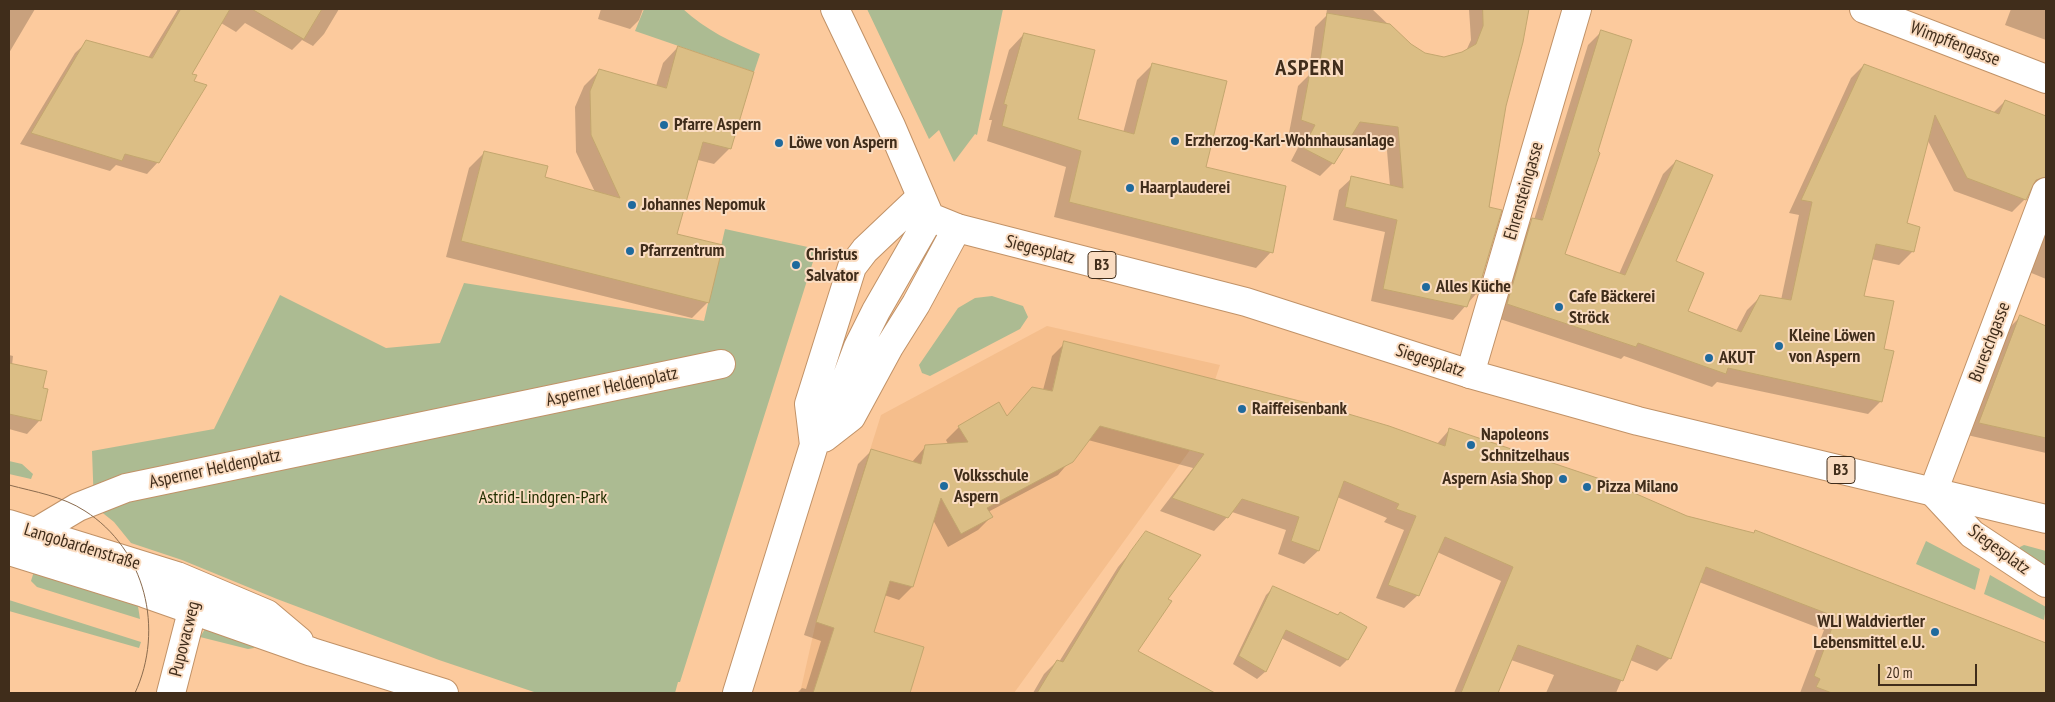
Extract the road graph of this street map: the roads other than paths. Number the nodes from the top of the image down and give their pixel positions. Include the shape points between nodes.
1 (835, 9) edge
2 (1577, 9) edge
3 (1864, 9) edge
4 (2046, 79) edge
5 (2046, 192) edge
6 (925, 207) junction
7 (957, 228) junction
8 (720, 364) dead end
9 (1470, 374) junction
10 (814, 445) junction
11 (1933, 492) junction
12 (2046, 519) edge
13 (9, 524) edge
14 (24, 546) edge
15 (2046, 584) edge
16 (198, 585) junction
17 (191, 611) junction
18 (312, 652) junction
19 (172, 693) edge
20 (444, 693) edge
21 (737, 693) edge

1 - 6 street via 891,126
2 - 9 street, Ehrensteingasse
3 - 4 street, Wimpffengasse
5 - 11 street, Bureschgasse
6 - 7 street, Siegesplatz / B3
6 - 10 street via 858,347 834,411
6 - 10 street via 865,250 852,267 809,404
7 - 9 street, Siegesplatz / B3 via 1246,302
7 - 10 street via 851,417
8 - 14 street, Asperner Heldenplatz via 126,488 78,507
9 - 11 street, Siegesplatz / B3 via 1638,421
10 - 21 street
11 - 12 street, Siegesplatz / B3
11 - 15 street, Siegesplatz via 1972,534
13 - 14 street, Langobardenstraße
14 - 16 street, Langobardenstraße via 156,569
14 - 17 street
16 - 17 street, Pupovacweg
16 - 18 street via 267,614
17 - 18 street
17 - 19 street, Pupovacweg
18 - 20 street

